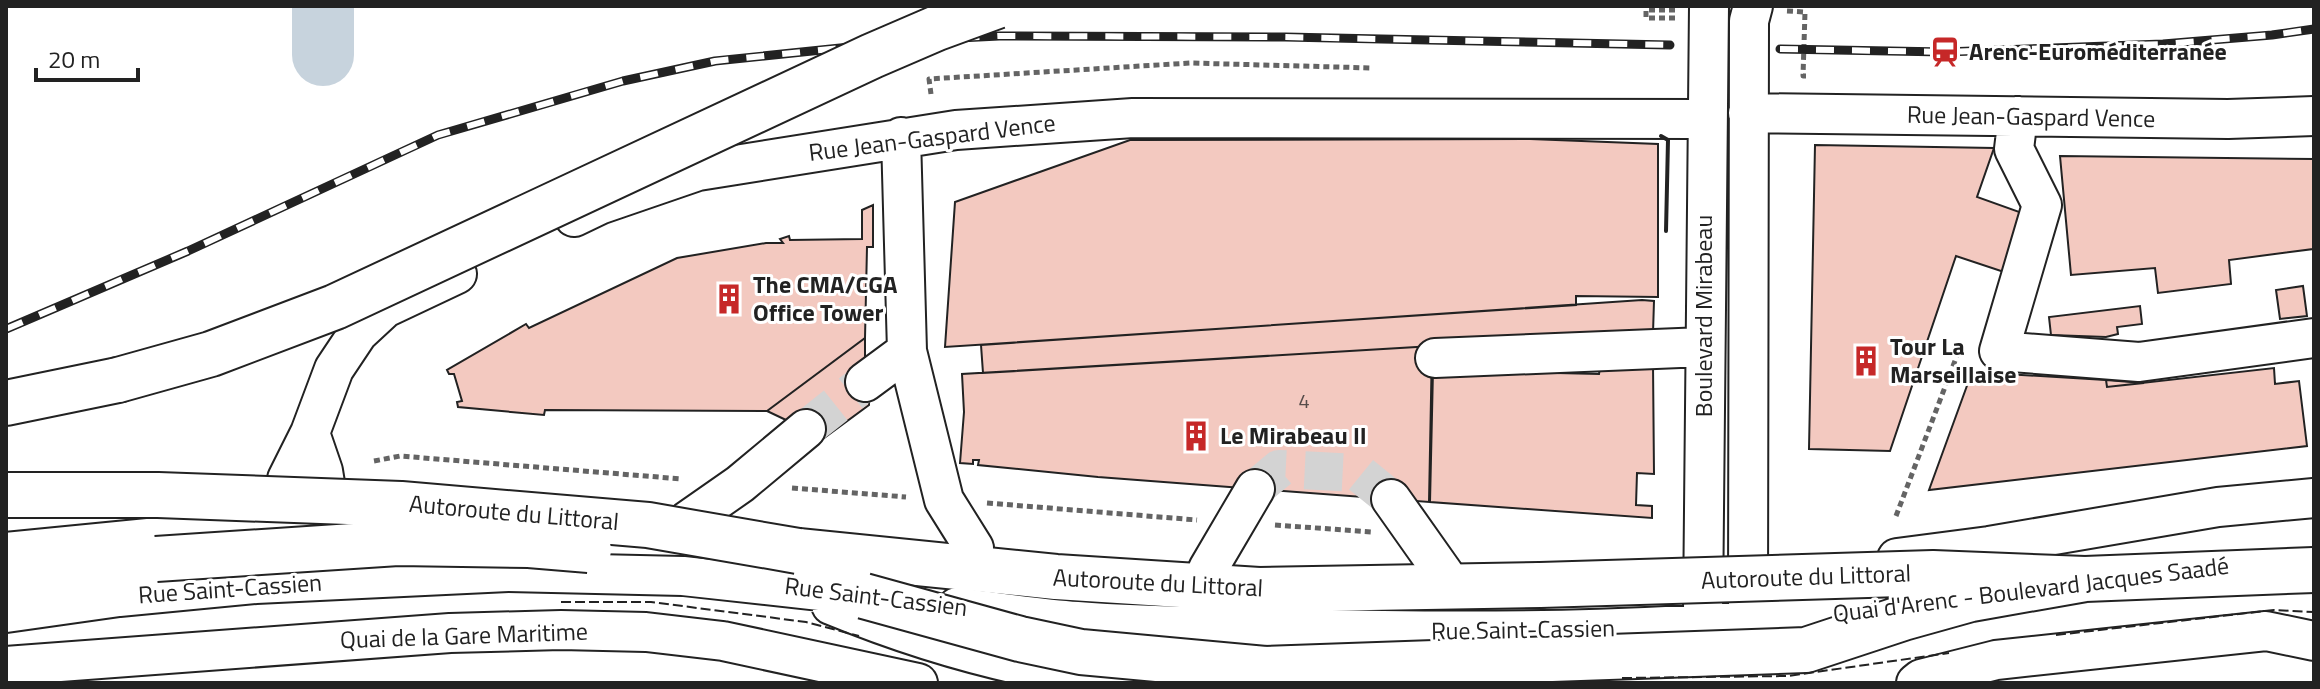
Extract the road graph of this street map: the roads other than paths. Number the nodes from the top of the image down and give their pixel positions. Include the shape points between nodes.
1 (997, 6) edge
2 (1753, 6) edge
3 (1698, 12) edge
4 (1748, 113) junction
5 (2018, 116) junction
6 (2314, 116) edge
7 (1706, 119) junction
8 (901, 137) junction
9 (2314, 338) edge
10 (1704, 347) junction
11 (907, 351) junction
12 (1435, 358) dead end
13 (865, 382) tunnel mouth
14 (6, 403) edge
15 (806, 429) tunnel mouth
16 (310, 433) junction
17 (1255, 489) tunnel mouth
18 (6, 495) edge
19 (2314, 498) edge
20 (1391, 499) tunnel mouth
21 (687, 521) junction
22 (331, 522) junction
23 (279, 525) junction
24 (974, 548) junction
25 (6, 552) edge
26 (2314, 555) edge
27 (1747, 567) junction
28 (1702, 568) junction
29 (793, 569) junction
30 (1208, 569) junction
31 (2314, 570) edge
32 (1444, 574) junction
33 (2085, 579) junction
34 (6, 581) edge
35 (339, 581) junction
36 (269, 583) junction
37 (864, 596) junction
38 (6, 613) edge
39 (1748, 622) junction
40 (1703, 626) junction
41 (1529, 631) junction
42 (2314, 641) edge
43 (6, 666) edge
44 (1935, 680) edge
45 (918, 683) edge
46 (1129, 683) edge
47 (1466, 683) edge

1 - 14 highway, bridge via 872,56 335,307 211,354
2 - 4 street, Boulevard Mirabeau
3 - 7 street, Boulevard Mirabeau
4 - 5 street, Rue Jean-Gaspard Vence
4 - 27 street, Boulevard Mirabeau
5 - 6 street, Rue Jean-Gaspard Vence
5 - 9 street via 2014,149 2042,205 1999,351 2139,362
7 - 8 street, Rue Jean-Gaspard Vence via 1133,118
7 - 10 street, Boulevard Mirabeau
8 - 11 street
8 - 16 street, Rue Jean-Gaspard Vence via 698,171 599,205 385,308 358,333 334,369
10 - 12 street
10 - 28 street, Boulevard Mirabeau
11 - 13 street
11 - 24 street via 944,500
15 - 21 street
16 - 22 street
16 - 23 street, Rue Jean-Gaspard Vence via 287,479
17 - 30 street
18 - 29 highway, Autoroute du Littoral, bridge via 401,504 648,525
19 - 27 street, Quai d'Arenc - Boulevard Jacques Saadé via 2218,507 1870,562
20 - 32 street
21 - 22 street via 503,517
21 - 24 street
22 - 23 street
22 - 35 street
23 - 25 street
23 - 36 street, Rue Jean-Gaspard Vence
24 - 30 street
26 - 39 street, Quai d'Arenc - Boulevard Jacques Saadé
27 - 28 street
27 - 39 street, Boulevard Mirabeau
28 - 32 street via 1518,577
28 - 40 street, Boulevard Mirabeau
29 - 33 highway, Autoroute du Littoral, bridge via 1259,590 1933,573
29 - 34 highway, bridge via 529,545 398,543 156,559
29 - 35 street, Rue Saint-Cassien via 683,576 508,572
29 - 37 street, Rue Saint-Cassien
29 - 46 street via 876,623 1001,661
30 - 32 street
31 - 33 highway, Autoroute du Littoral, bridge
33 - 37 highway, bridge via 1971,599 1806,650 1265,669 1081,652
35 - 36 street, Rue Saint-Cassien
36 - 38 street, Rue Saint-Cassien
37 - 41 street, Rue Saint-Cassien via 1078,621
39 - 40 street, Rue Saint-Cassien
40 - 41 street, Rue Saint-Cassien
41 - 47 street
42 - 44 street via 2266,631 1996,660
43 - 45 street, Quai de la Gare Maritime via 450,633 561,630 723,641

